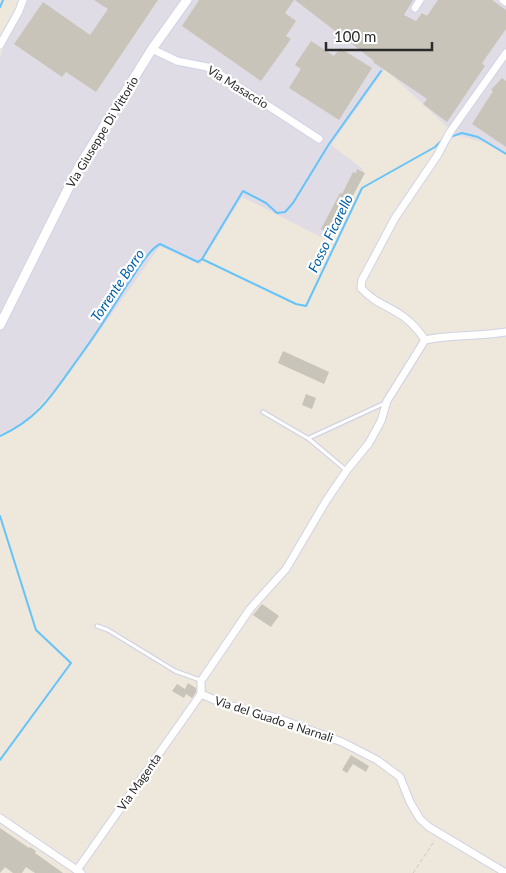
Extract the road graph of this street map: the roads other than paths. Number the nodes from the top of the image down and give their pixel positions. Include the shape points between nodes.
1 (23, 0) edge
2 (187, 0) edge
3 (420, 0) edge
4 (503, 0) edge
5 (506, 2) edge
6 (416, 8) dead end
7 (0, 46) edge
8 (152, 49) junction
9 (506, 52) edge
10 (499, 63) junction
11 (506, 67) edge
12 (319, 139) dead end
13 (0, 325) edge
14 (506, 332) edge
15 (425, 340) junction
16 (387, 401) junction
17 (263, 412) dead end
18 (309, 438) junction
19 (347, 470) junction
20 (97, 626) dead end
21 (201, 680) junction
22 (201, 694) junction
23 (0, 818) edge
24 (79, 871) edge
25 (506, 873) edge

1 - 7 street
2 - 8 street, Via Giuseppe Di Vittorio
3 - 6 street
4 - 5 street
8 - 12 street, Via Masaccio via 178,61 215,71
8 - 13 street, Via Giuseppe Di Vittorio via 80,165
9 - 10 street
10 - 11 street
10 - 15 street via 395,218 362,280 361,288 370,298 403,316
14 - 15 street
15 - 16 street
16 - 18 lane
16 - 19 street via 381,422
17 - 18 lane
18 - 19 lane
19 - 21 street via 286,569 250,609
20 - 21 lane via 175,672
21 - 22 street
22 - 24 street, Via Magenta
22 - 25 street, Via del Guado a Narnali via 342,742 377,760 400,777 420,819
23 - 24 street

